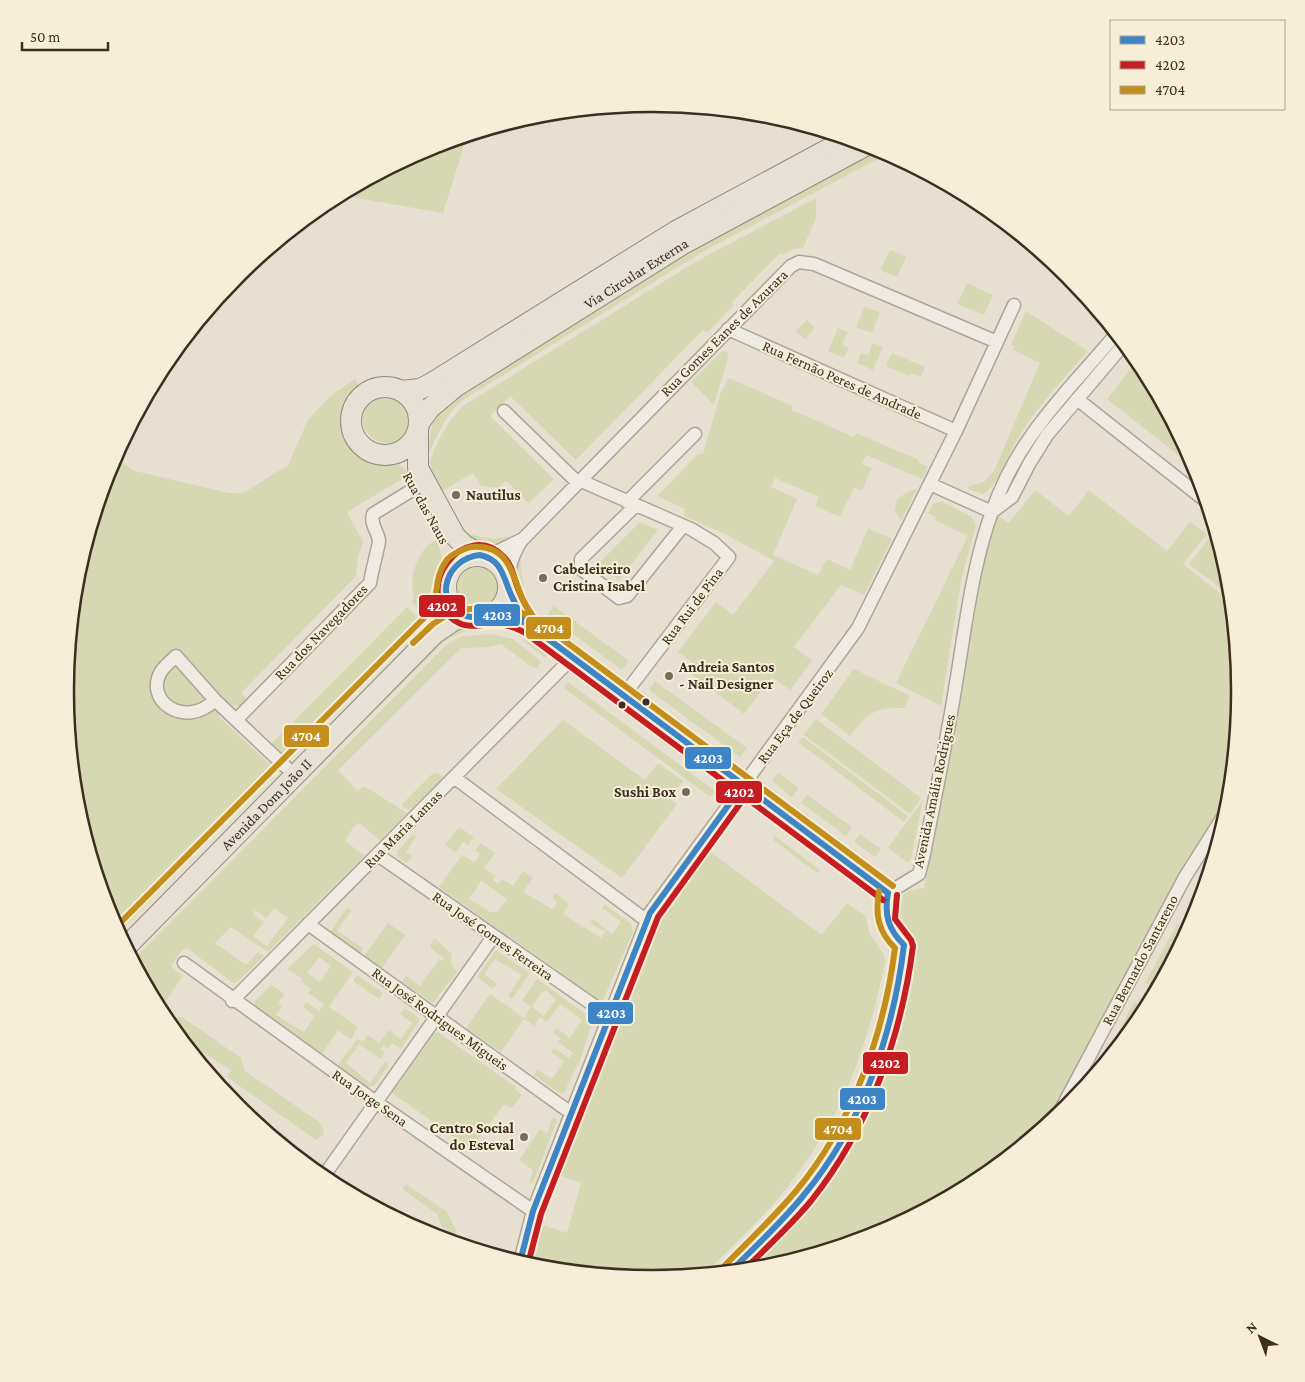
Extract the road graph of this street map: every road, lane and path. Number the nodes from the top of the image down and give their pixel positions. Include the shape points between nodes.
1 (839, 143) edge
2 (858, 150) edge
3 (1014, 305) dead end
4 (728, 329) junction
5 (1112, 339) edge
6 (997, 342) junction
7 (1120, 349) edge
8 (401, 391) junction
9 (1077, 399) junction
10 (504, 411) dead end
11 (418, 427) junction
12 (956, 431) junction
13 (695, 434) dead end
14 (382, 455) junction
15 (578, 481) junction
16 (930, 484) junction
17 (417, 487) junction
18 (1196, 493) edge
19 (631, 504) junction
20 (992, 512) junction
21 (682, 526) junction
22 (522, 539) junction
23 (484, 556) junction
24 (447, 582) junction
25 (508, 585) junction
26 (484, 617) junction
27 (528, 624) junction
28 (573, 657) junction
29 (624, 695) junction
30 (214, 700) junction
31 (236, 720) junction
32 (286, 768) junction
33 (454, 778) junction
34 (744, 785) junction
35 (1214, 831) edge
36 (378, 855) junction
37 (888, 893) junction
38 (647, 921) junction
39 (308, 924) junction
40 (125, 929) edge
41 (493, 937) junction
42 (131, 942) edge
43 (184, 963) dead end
44 (232, 1001) junction
45 (436, 1016) junction
46 (609, 1016) junction
47 (1071, 1091) edge
48 (376, 1102) junction
49 (571, 1113) junction
50 (327, 1169) edge
51 (533, 1211) junction
52 (522, 1255) edge
53 (739, 1263) edge

1 - 8 main road, Via Circular Externa via 676,231 430,384
2 - 11 main road, Via Circular Externa via 666,254 455,387 430,408
3 - 6 street, Rua Eça de Queiroz
4 - 6 street, Rua Gomes Eanes de Azurara via 791,266 799,262 814,264
4 - 12 street, Rua Fernão Peres de Andrade
4 - 15 street, Rua Gomes Eanes de Azurara
5 - 20 street, Avenida Amália Rodrigues via 1028,439
6 - 12 street, Rua Eça de Queiroz
7 - 9 street
8 - 11 main road via 415,404
8 - 14 main road via 382,387 372,389 356,402 352,412 351,423 358,442 364,449
9 - 18 street
9 - 20 street via 1047,435 1012,498
10 - 15 street, Rua Rui de Pina
11 - 14 main road via 404,449
11 - 23 main road, Rua das Naus via 418,468 455,536
12 - 16 street, Rua Eça de Queiroz
13 - 19 street
14 - 17 main road, Rua das Naus via 404,468
15 - 19 street, Rua Rui de Pina
15 - 22 street, Rua Gomes Eanes de Azurara
16 - 20 street
16 - 34 street, Rua Eça de Queiroz via 858,628
17 - 24 main road, Rua das Naus via 448,545
17 - 31 street, Rua dos Navegadores via 373,514 371,520 379,542 370,583
19 - 21 street, Rua Rui de Pina
19 - 21 street via 579,564 581,569 619,598 628,596
20 - 37 street, Avenida Amália Rodrigues via 976,564 919,874
21 - 29 street, Rua Rui de Pina via 703,535 729,557
22 - 23 street, Rua Gomes Eanes de Azurara
22 - 25 street, Rua Gomes Eanes de Azurara via 511,560
23 - 24 main road via 460,560
23 - 25 main road via 499,564
24 - 26 main road via 448,599 461,614
24 - 32 main road, Avenida Dom João II via 445,601 431,623
25 - 26 main road via 502,605
25 - 27 street
26 - 27 street via 505,616
26 - 42 main road, Avenida Dom João II via 456,619 434,634
27 - 28 street
28 - 29 street
28 - 33 street, Rua Maria Lamas
29 - 34 street
30 - 30 street via 176,656 162,669 158,690 161,698 173,709 197,713
30 - 31 street
31 - 32 street
32 - 40 main road, Avenida Dom João II
33 - 36 street, Rua Maria Lamas
33 - 38 street
34 - 37 street
34 - 38 street, Rua Eça de Queiroz via 659,899
35 - 47 street, Rua Bernardo Santareno via 1180,886
36 - 39 street, Rua Maria Lamas
36 - 41 street, Rua José Gomes Ferreira
37 - 53 street via 884,913 888,926 904,945 899,985 870,1085 836,1150 804,1195
38 - 46 street, Rua Eça de Queiroz
39 - 44 street, Rua Maria Lamas
39 - 45 street, Rua José Rodrigues Migueis
41 - 45 street
41 - 46 street, Rua José Gomes Ferreira
43 - 44 street, Rua Jorge Sena
44 - 48 street, Rua Jorge Sena
45 - 48 street
45 - 49 street, Rua José Rodrigues Migueis
46 - 49 street, Rua Eça de Queiroz
48 - 50 street
48 - 51 street, Rua Jorge Sena
49 - 51 street, Rua Eça de Queiroz
51 - 52 street, Rua Eça de Queiroz

